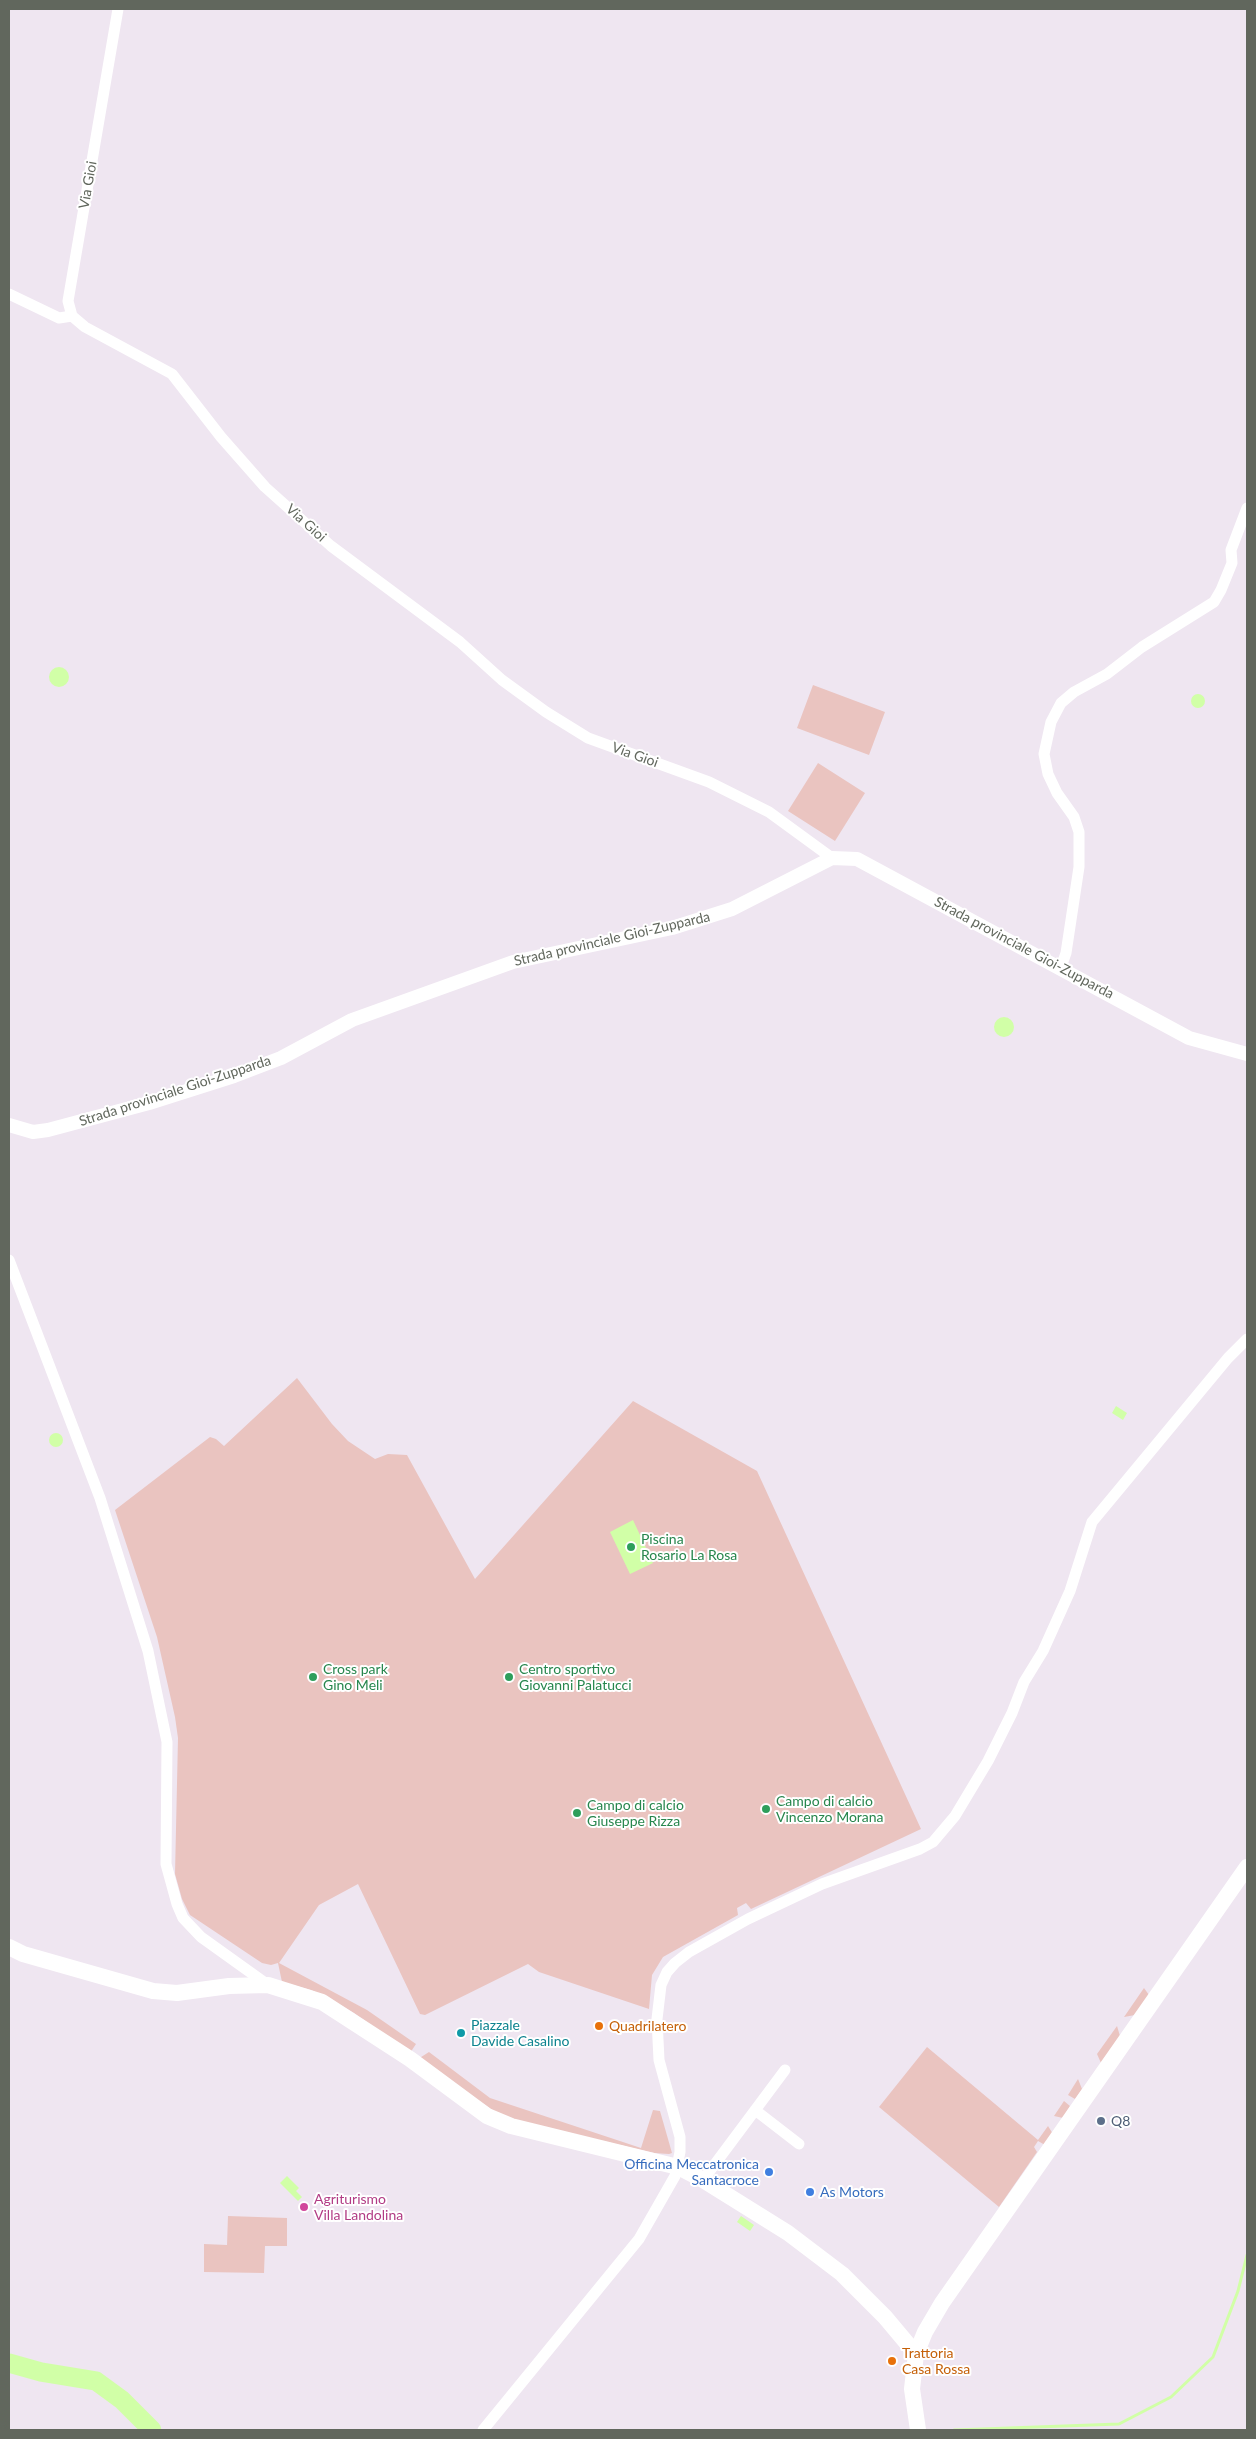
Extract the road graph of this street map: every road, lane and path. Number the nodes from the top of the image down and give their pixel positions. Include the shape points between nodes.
1 (118, 9) edge
2 (9, 294) edge
3 (72, 316) junction
4 (1247, 508) edge
5 (832, 858) junction
6 (1061, 967) junction
7 (1247, 1054) edge
8 (9, 1125) edge
9 (9, 1260) edge
10 (1247, 1339) edge
11 (1247, 1867) edge
12 (9, 1947) edge
13 (268, 1985) junction
14 (785, 2070) dead end
15 (755, 2110) junction
16 (799, 2144) dead end
17 (678, 2167) junction
18 (703, 2180) junction
19 (916, 2354) junction
20 (483, 2430) edge
21 (918, 2430) edge

1 - 3 street, Via Gioi via 68,301
2 - 3 street via 60,318
3 - 5 street, Via Gioi via 85,327 172,374 221,437 272,493 332,546 460,642 502,680 546,712 588,738 709,782 769,812
4 - 6 street via 1231,550 1232,563 1214,602 1107,674 1074,692 1061,703 1051,722 1044,754 1048,774 1074,817 1079,832 1079,867
5 - 6 street, Strada provinciale Gioi-Zupparda via 857,859
5 - 8 street, Strada provinciale Gioi-Zupparda via 732,910 672,928 512,962 352,1020 281,1058 234,1076 48,1130 32,1132
6 - 7 street, Strada provinciale Gioi-Zupparda via 1189,1038
9 - 13 street via 100,1498 148,1651 166,1742 166,1864 177,1904 183,1918 202,1936
10 - 17 street via 1092,1522 1070,1590 1043,1651 1024,1682 1012,1714 955,1816 933,1842 822,1884 748,1920 689,1952 667,1972 661,1985 658,2028 660,2060 680,2136
11 - 19 main road via 942,2303
12 - 13 main road via 154,1991 177,1993
13 - 17 main road via 322,2002 343,2014 487,2116 511,2126
14 - 15 street
15 - 16 street
15 - 18 street
17 - 18 main road
17 - 20 street via 639,2240
18 - 19 main road via 788,2233 842,2274
19 - 21 main road via 912,2389

